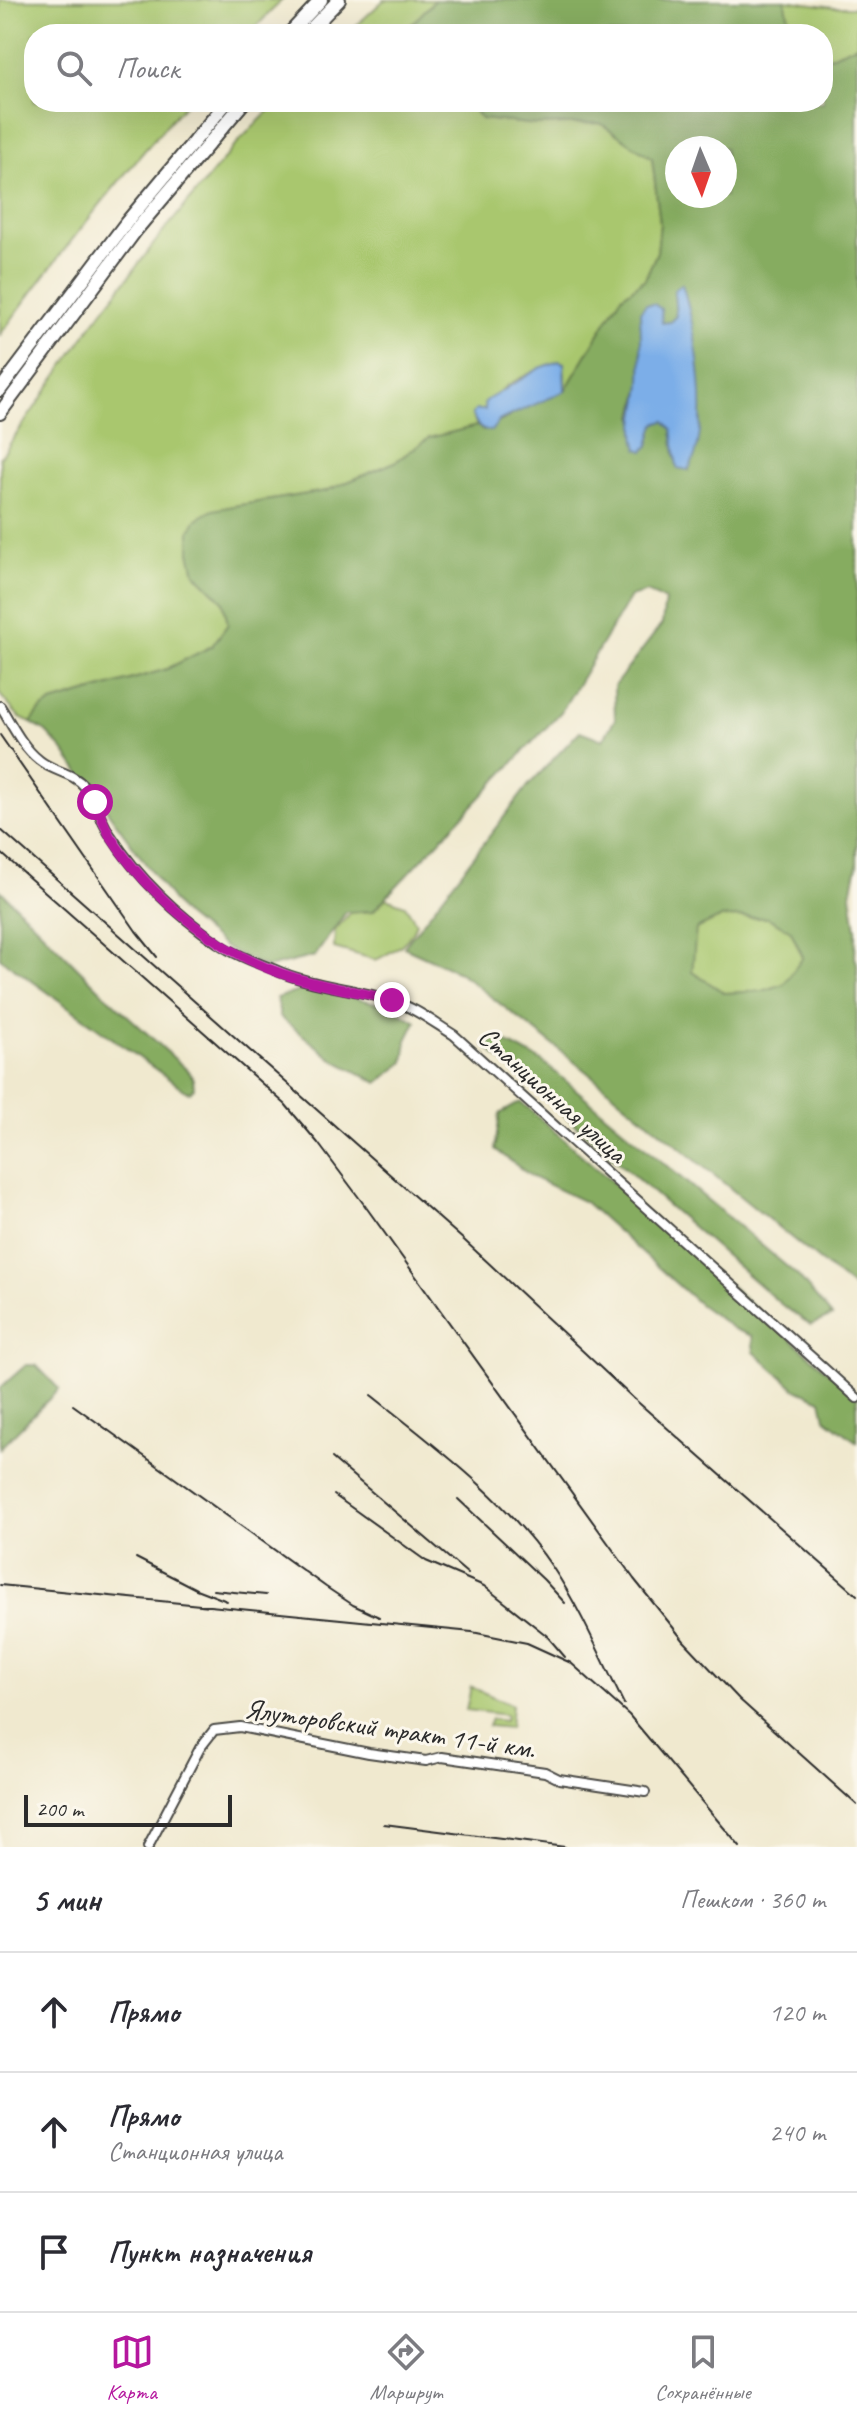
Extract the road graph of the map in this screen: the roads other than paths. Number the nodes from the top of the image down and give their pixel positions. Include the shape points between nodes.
1 (321, 0) edge
2 (339, 0) edge
3 (298, 24) edge
4 (316, 24) edge
5 (219, 112) edge
6 (236, 112) edge
7 (0, 390) edge
8 (0, 413) edge
9 (0, 706) edge
10 (857, 1398) edge
11 (645, 1792) dead end
12 (148, 1847) edge

1 - 3 highway
2 - 4 highway
5 - 7 highway via 116,235
6 - 8 highway via 136,230
9 - 10 street, Станционная улица via 39,761 74,776 84,787 109,834 152,886 220,945 295,978 392,1000 454,1035
11 - 12 street, Ялуторовский тракт 11-й км. via 559,1779 545,1772 442,1757 426,1761 225,1728 208,1735

